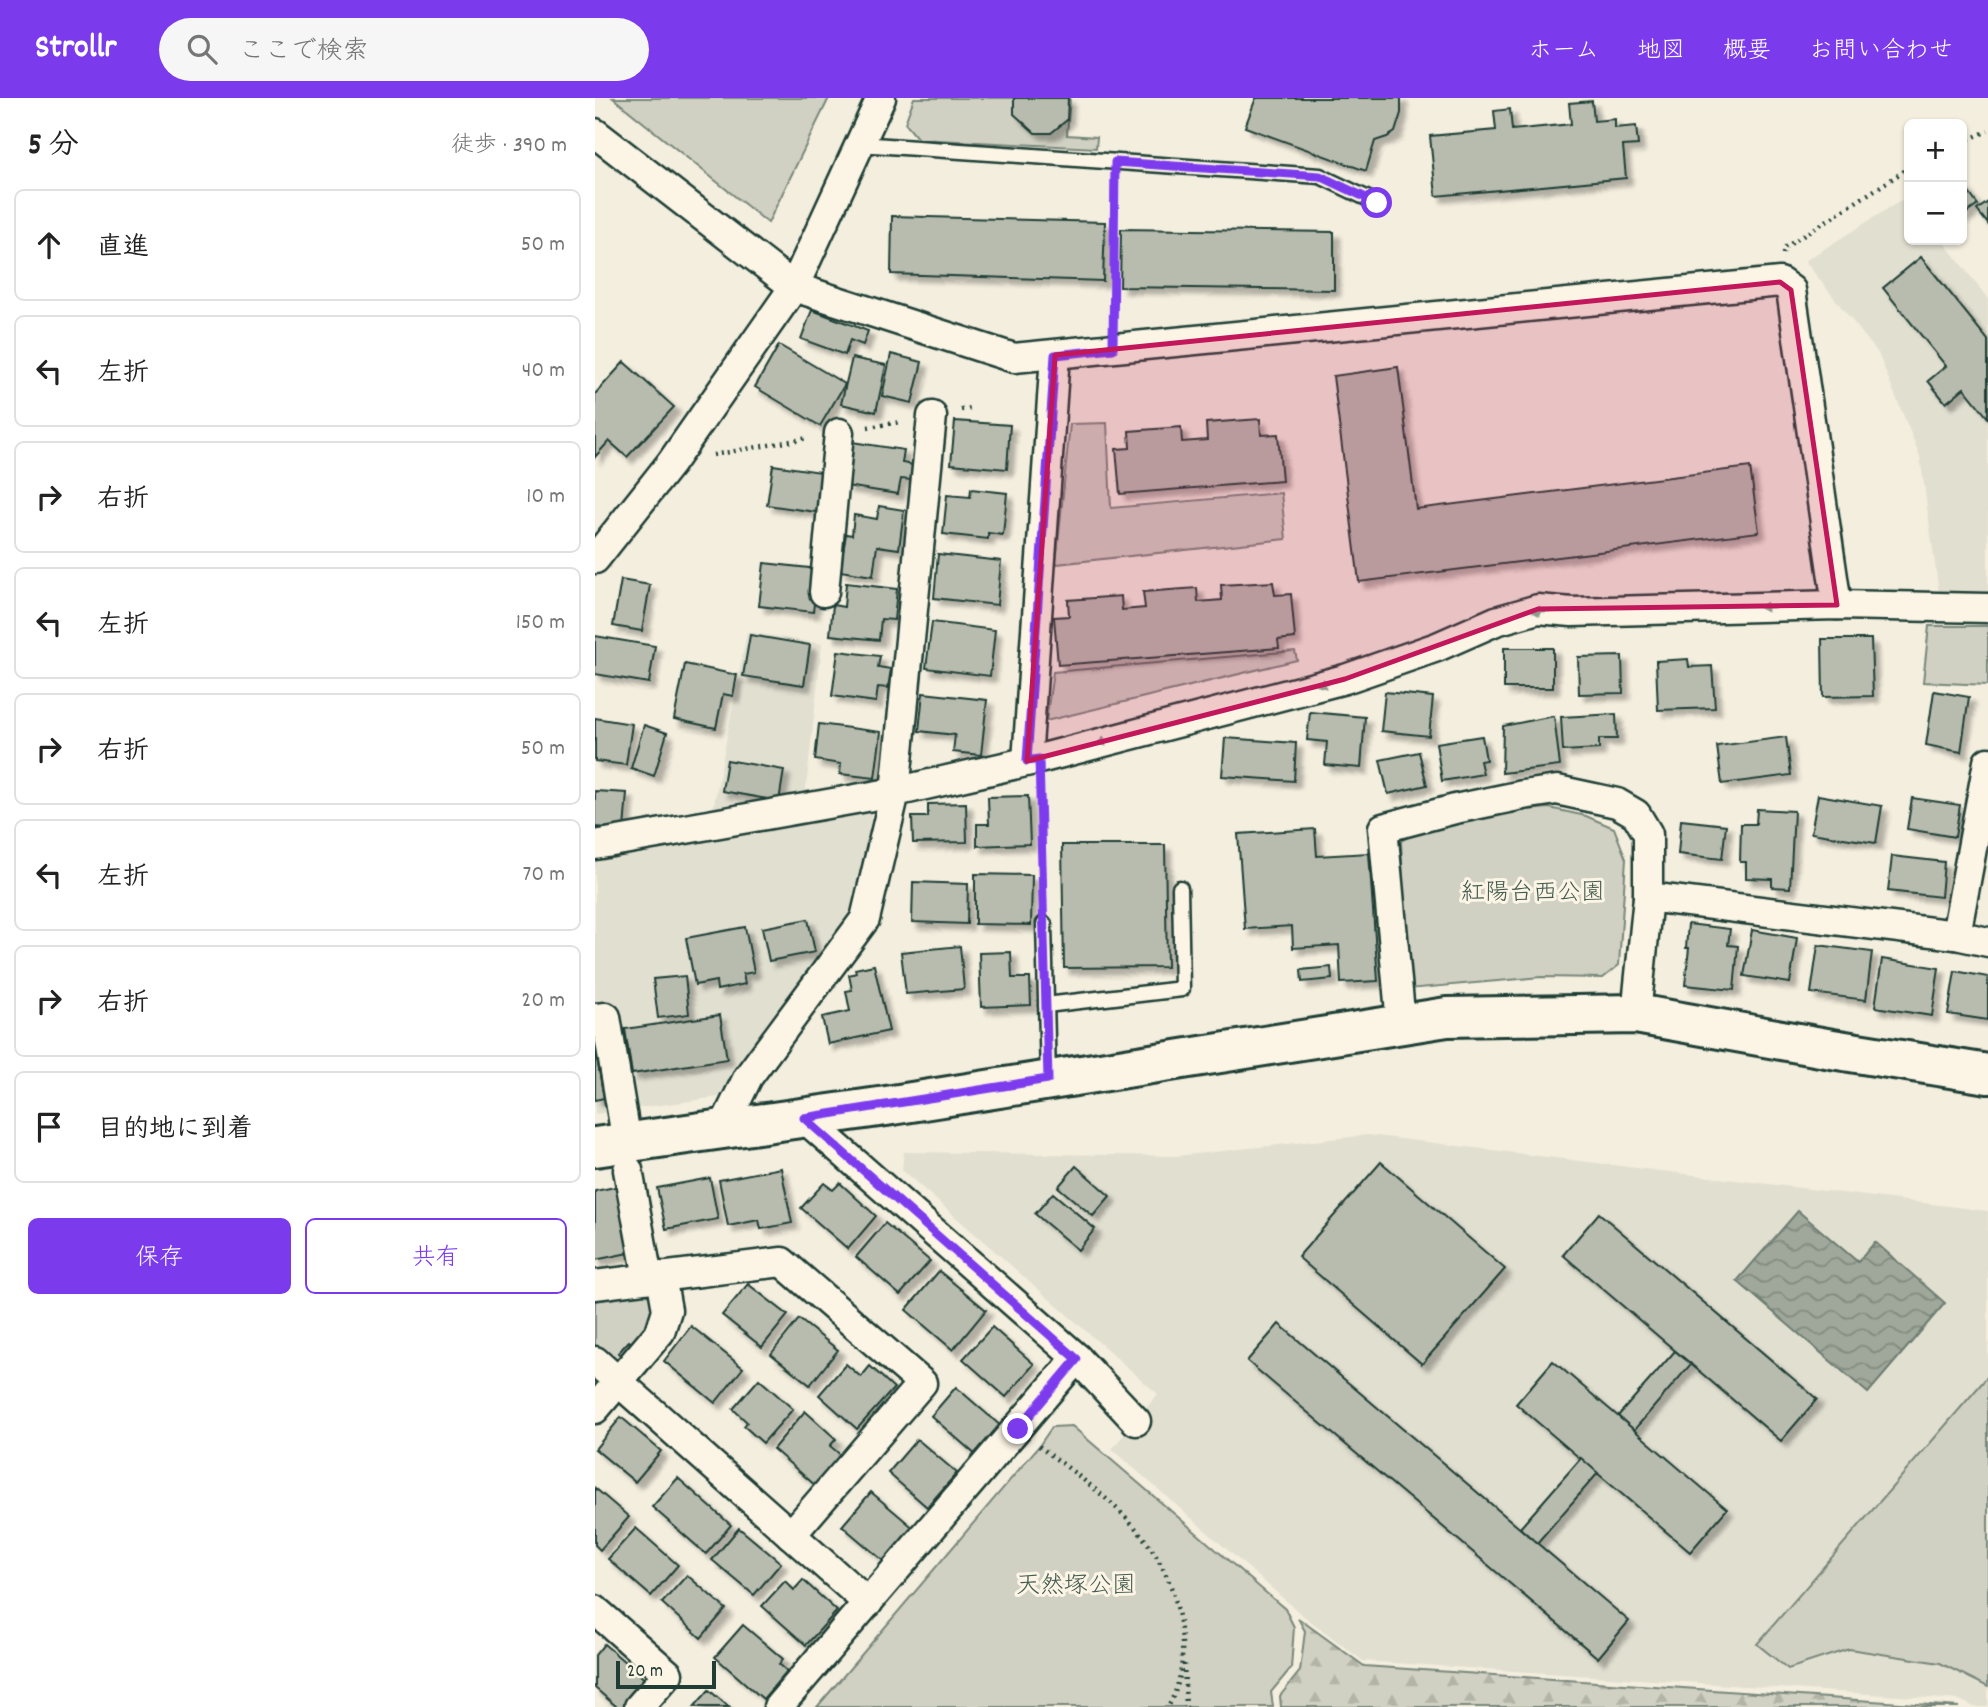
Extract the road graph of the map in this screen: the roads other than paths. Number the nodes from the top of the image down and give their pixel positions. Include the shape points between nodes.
1 (881, 98) edge
2 (595, 133) edge
3 (859, 144) junction
4 (1377, 203) dead end
5 (794, 287) junction
6 (1055, 355) junction
7 (932, 416) dead end
8 (839, 433) dead end
9 (595, 559) edge
10 (824, 592) dead end
11 (1837, 605) junction
12 (1988, 608) edge
13 (1033, 760) junction
14 (1988, 762) edge
15 (895, 792) junction
16 (595, 845) edge
17 (1180, 888) dead end
18 (1648, 897) junction
19 (1044, 924) road end
20 (1956, 935) junction
21 (1988, 942) edge
22 (1046, 1005) junction
23 (1636, 1014) junction
24 (595, 1018) edge
25 (1401, 1024) junction
26 (1988, 1074) edge
27 (1048, 1079) junction
28 (804, 1118) junction
29 (723, 1128) junction
30 (617, 1153) edge
31 (655, 1277) junction
32 (595, 1285) edge
33 (1077, 1359) junction
34 (595, 1361) edge
35 (619, 1382) junction
36 (595, 1409) edge
37 (1136, 1422) dead end
38 (791, 1535) junction
39 (867, 1603) junction
40 (595, 1610) edge
41 (639, 1707) edge
42 (778, 1707) edge

1 - 3 street
2 - 5 street
3 - 4 lane via 1320,176
3 - 5 street
5 - 6 street via 1014,358
5 - 9 street via 671,463
6 - 11 street via 1780,282 1791,290
6 - 13 street
7 - 15 street
8 - 10 street
11 - 12 street
11 -> 13 street via 1538,609 1345,679
13 - 15 street
14 - 20 street
15 - 16 street
15 - 29 street via 865,919 748,1077
17 - 22 lane via 1182,989
18 - 20 street
18 - 23 street
18 - 25 street via 1648,834 1636,814 1617,803 1556,790 1383,828
19 - 22 lane
20 - 21 street
22 - 27 lane
23 - 25 street via 1447,1017
23 - 26 street
24 - 30 street via 606,1017
25 - 27 street
27 - 28 street
28 - 29 street
28 - 33 street
29 - 30 street
30 - 31 street
31 - 32 street
31 - 35 street via 667,1310 660,1332
31 - 38 street via 782,1262 922,1383
33 - 37 street
33 - 39 street
34 - 35 street
35 - 36 street
35 - 38 street
38 - 39 street
39 - 42 street
40 - 41 street via 668,1674

